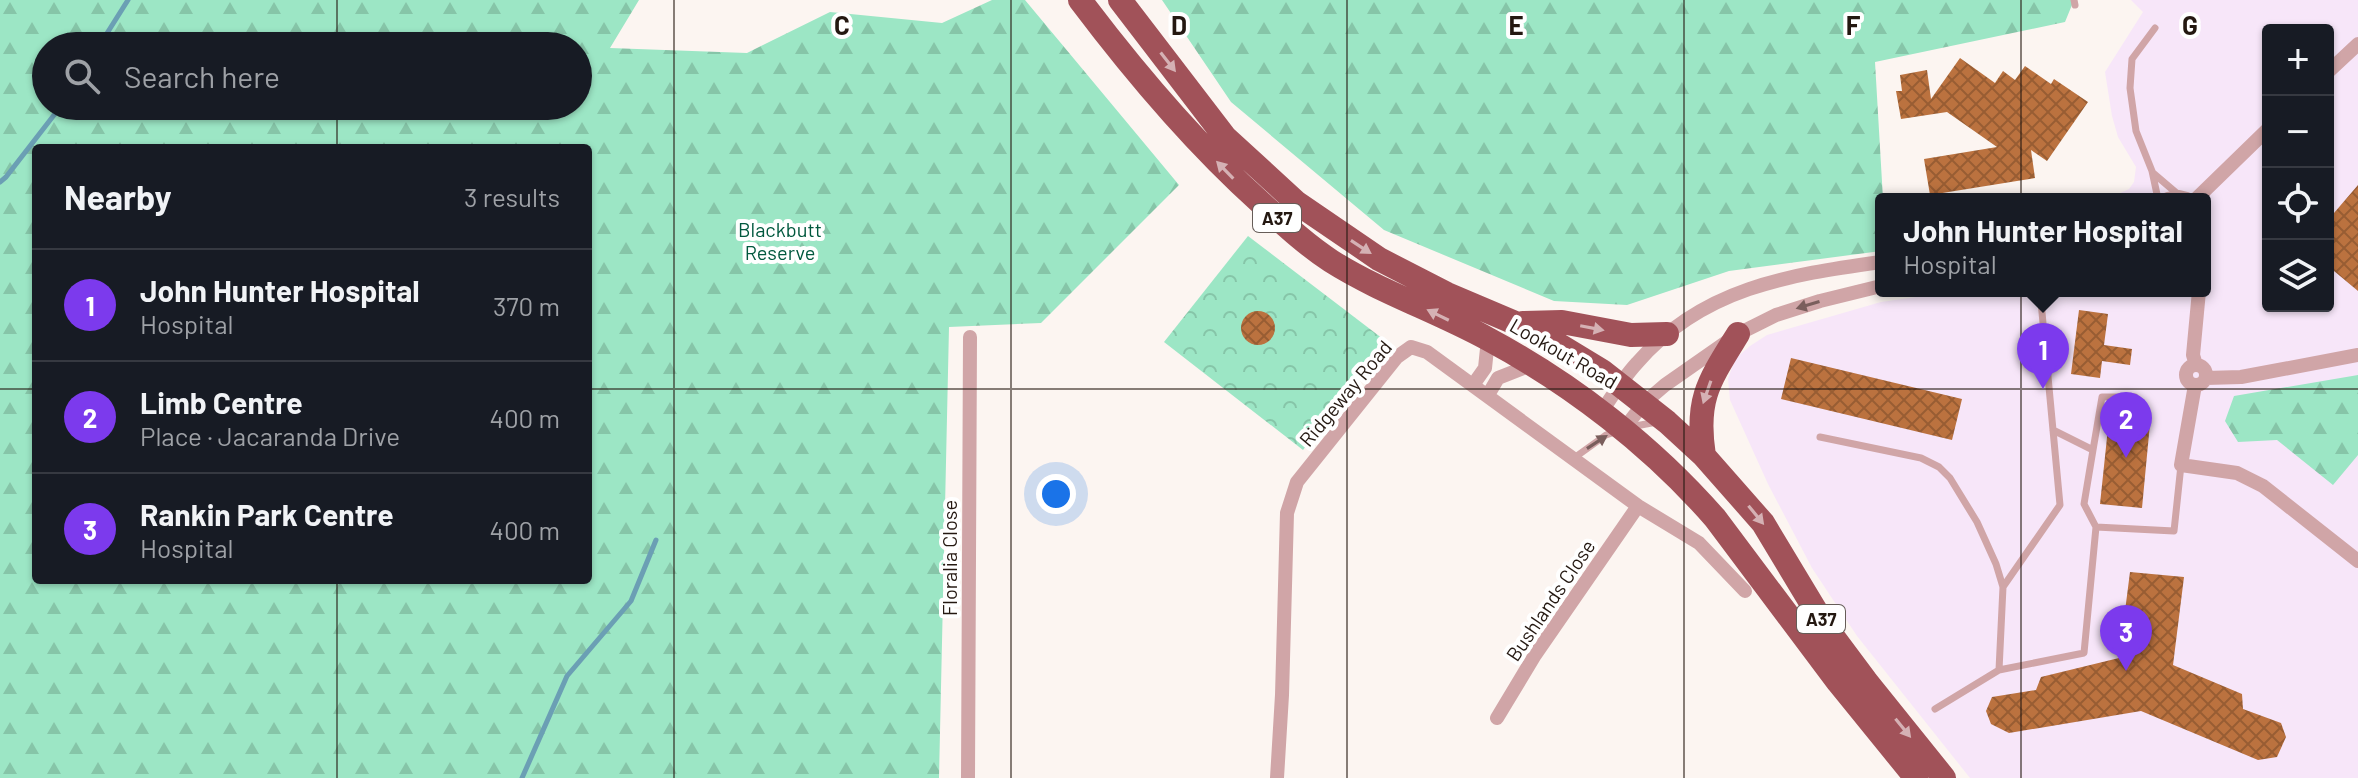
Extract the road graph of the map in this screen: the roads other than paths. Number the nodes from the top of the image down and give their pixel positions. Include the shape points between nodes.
1 (1080, 0) edge
2 (1120, 0) edge
3 (2155, 28) dead end
4 (2358, 44) edge
5 (2334, 66) edge
6 (2262, 134) edge
7 (2152, 171) junction
8 (2157, 193) edge
9 (2177, 193) edge
10 (2191, 193) edge
11 (1875, 263) edge
12 (1875, 287) edge
13 (2041, 297) edge
14 (2198, 297) edge
15 (1516, 323) junction
16 (1667, 334) junction
17 (1738, 334) junction
18 (970, 337) dead end
19 (1488, 339) junction
20 (2358, 355) edge
21 (1531, 365) junction
22 (2200, 382) junction
23 (1473, 385) junction
24 (1620, 385) junction
25 (1488, 395) junction
26 (2135, 397) dead end
27 (1644, 403) junction
28 (1601, 413) junction
29 (1667, 422) junction
30 (1623, 430) junction
31 (2053, 430) junction
32 (1820, 437) dead end
33 (2093, 450) junction
34 (1704, 456) junction
35 (1574, 458) junction
36 (2181, 465) junction
37 (1638, 506) junction
38 (2096, 527) junction
39 (2358, 561) edge
40 (2003, 587) junction
41 (1745, 591) dead end
42 (1999, 670) junction
43 (1935, 709) dead end
44 (1497, 718) dead end
45 (968, 778) edge
46 (1277, 778) edge
47 (1916, 778) edge
48 (1944, 778) edge

19 -> 1 highway, Lookout Road / A37 via 1331,261 1293,233 1180,123
2 -> 15 highway, Lookout Road / A37 via 1225,137 1297,203 1379,259
3 - 7 lane via 2132,59 2130,73 2136,131
4 - 5 street
6 - 10 street
7 - 8 lane
7 - 9 lane
11 - 16 street via 1771,281 1698,312
12 -> 17 street via 1776,315
13 - 31 lane
14 - 22 street via 2196,365 2186,373 2189,382
15 -> 16 highway via 1562,322 1631,335
15 - 24 highway, Lookout Road / A37
16 - 24 street
17 - 27 street
17 -> 34 highway via 1704,398
18 - 45 street, Floralia Close
19 - 21 highway, Lookout Road / A37
19 - 23 street, Lookout Road via 1485,368
20 - 22 street
21 - 25 street, Lookout Road via 1498,378
21 - 28 highway, Lookout Road / A37
22 - 36 street
23 - 25 street, Ridgeway Road
23 - 46 street, Ridgeway Road via 1427,352 1411,347 1397,357 1297,482 1287,513
24 - 27 highway, Lookout Road / A37
24 - 28 street
25 - 35 street, Ridgeway Road
26 - 33 lane via 2102,397
27 - 29 highway, Lookout Road / A37
27 - 30 street
28 - 30 highway, Lookout Road / A37
29 - 30 lane
29 - 34 highway, Lookout Road / A37
35 -> 30 lane via 1606,435
30 - 47 highway, Lookout Road / A37 via 1715,518
31 - 33 lane
31 - 40 lane via 2060,505
32 - 40 lane via 1916,456 1939,467 1977,522
33 - 38 lane via 2084,504
34 -> 48 highway, Lookout Road / A37 via 1763,523 1825,626
35 - 37 street, Ridgeway Road
36 - 38 lane via 2174,531
36 - 39 street via 2237,473 2263,486
37 - 41 street, Ridgeway Road via 1699,543
37 - 44 street, Bushlands Close
38 - 42 lane via 2084,653
40 - 42 lane
42 - 43 lane

